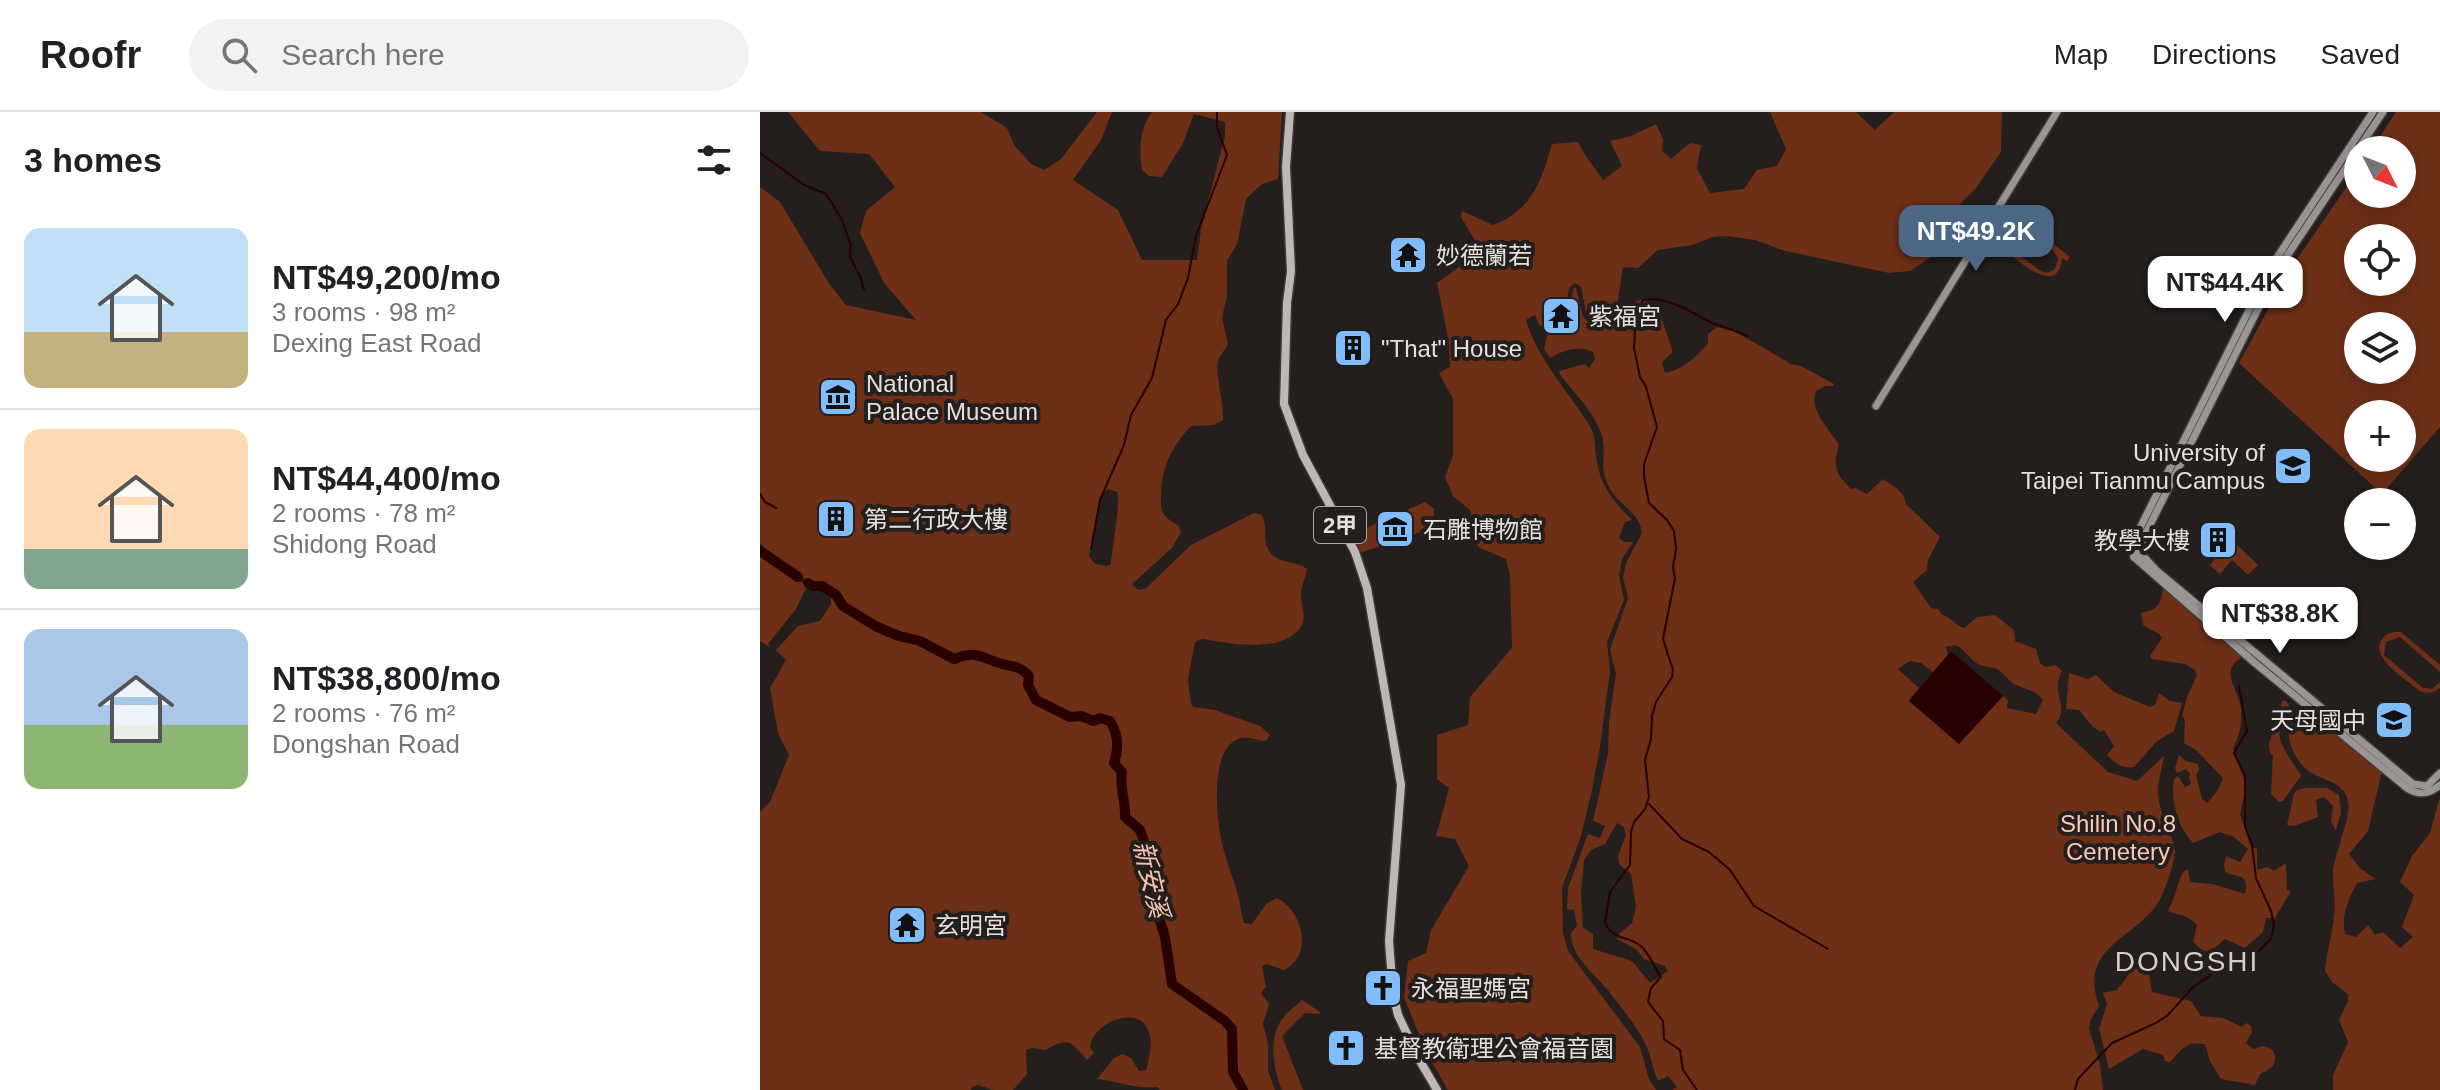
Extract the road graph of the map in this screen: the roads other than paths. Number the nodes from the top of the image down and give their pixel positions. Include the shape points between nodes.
1 (1290, 112) edge
2 (2057, 112) edge
3 (2373, 112) edge
4 (2383, 112) edge
5 (1876, 406) dead end
6 (2134, 557) junction
7 (2440, 773) edge
8 (2440, 785) edge
9 (2428, 790) junction
10 (1437, 1090) edge

1 - 10 main road, 2甲 via 1286,167 1291,271 1284,404 1367,588 1401,785 1391,978 1398,1015
2 - 5 street
3 - 6 street via 2270,268 2134,540
4 - 6 street via 2277,271
6 - 9 street via 2407,788 2414,793
7 - 9 street
8 - 9 street

